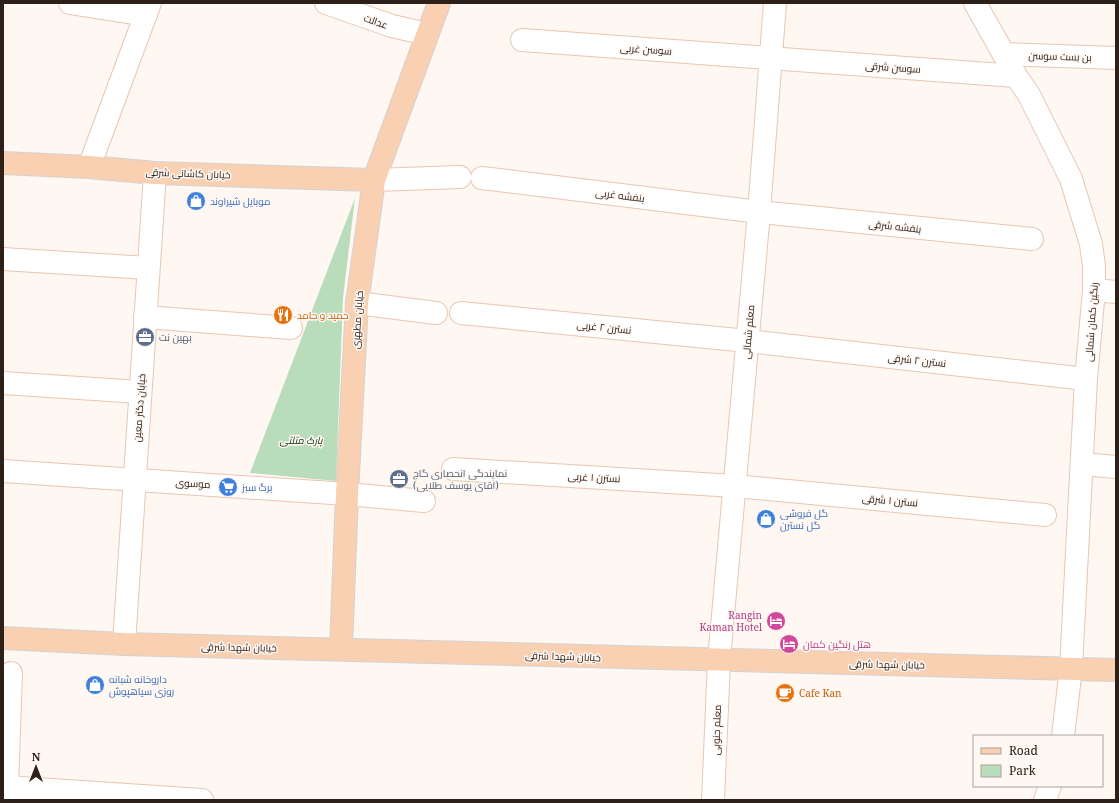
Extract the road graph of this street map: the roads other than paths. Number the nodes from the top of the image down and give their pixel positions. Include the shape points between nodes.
1 (70, 3) edge
2 (326, 3) edge
3 (439, 3) edge
4 (775, 3) edge
5 (975, 3) edge
6 (148, 9) edge
7 (427, 34) junction
8 (522, 40) dead end
9 (1004, 54) junction
10 (771, 58) junction
11 (1116, 58) edge
12 (1016, 76) junction
13 (3, 163) edge
14 (89, 167) junction
15 (155, 173) junction
16 (460, 177) dead end
17 (482, 178) dead end
18 (374, 180) junction
19 (759, 212) junction
20 (1032, 239) dead end
21 (3, 260) edge
22 (148, 268) junction
23 (1094, 290) junction
24 (1116, 292) edge
25 (357, 304) junction
26 (436, 313) dead end
27 (461, 313) dead end
28 (145, 317) junction
29 (292, 328) dead end
30 (748, 342) junction
31 (1086, 380) junction
32 (3, 383) edge
33 (140, 392) junction
34 (1082, 464) junction
35 (1116, 467) edge
36 (453, 469) dead end
37 (3, 471) edge
38 (135, 479) junction
39 (735, 486) junction
40 (347, 494) junction
41 (424, 501) dead end
42 (1045, 515) dead end
43 (6, 638) edge
44 (124, 644) junction
45 (341, 649) junction
46 (719, 660) junction
47 (1071, 668) junction
48 (1116, 670) edge
49 (11, 673) dead end
50 (1063, 735) edge
51 (1050, 787) edge
52 (9, 793) edge
53 (202, 800) edge
54 (713, 800) edge
55 (1045, 800) edge

1 - 6 street
2 - 7 street, عدالت via 392,26
3 - 7 main road, خیابان مطهری
4 - 10 street, معلم شمالی
5 - 9 street, رنگین کمان شمالی
6 - 14 street
7 - 18 main road, خیابان مطهری
8 - 10 street, سوسن غربی
9 - 11 street, بن بست سوسن
9 - 12 street, رنگین کمان شمالی
10 - 12 street, سوسن شرقی
10 - 19 street, معلم شمالی
12 - 23 street, رنگین کمان شمالی via 1029,95 1071,179 1091,244
13 - 14 main road, خیابان کاشانی شرقی
14 - 15 main road, خیابان کاشانی شرقی
15 - 18 main road, خیابان کاشانی شرقی
15 - 22 street, خیابان دکتر معین
16 - 18 street
17 - 19 street, بنفشه غربی
18 - 25 main road, خیابان مطهری
19 - 20 street, بنفشه شرقی
19 - 30 street, معلم شمالی
21 - 22 street
22 - 28 street, خیابان دکتر معین
23 - 24 street
23 - 31 street, رنگین کمان شمالی
25 - 26 street
25 - 40 main road, خیابان مطهری
27 - 30 street, نسترن ۲ غربی
28 - 29 street
28 - 33 street, خیابان دکتر معین
30 - 31 street, نسترن ۲ شرقی
30 - 39 street, معلم شمالی
31 - 34 street, رنگین کمان شمالی
32 - 33 street
33 - 38 street, خیابان دکتر معین
34 - 35 street
34 - 47 street, رنگین کمان شمالی
36 - 39 street, نسترن ۱ غربی
37 - 38 street, موسوی
38 - 40 street, موسوی
38 - 44 street, خیابان دکتر معین
39 - 42 street, نسترن ۱ شرقی
39 - 46 street, معلم شمالی
40 - 41 street, موسوی
40 - 45 main road, خیابان مطهری
43 - 44 main road, خیابان شهدا شرقی
44 - 45 main road, خیابان شهدا شرقی
45 - 46 main road, خیابان شهدا شرقی
46 - 47 main road, خیابان شهدا شرقی
46 - 54 street, معلم جنوبی
47 - 48 main road, خیابان شهدا شرقی
47 - 50 street, رنگین کمان شمالی
49 - 52 street
51 - 55 street
52 - 53 street

